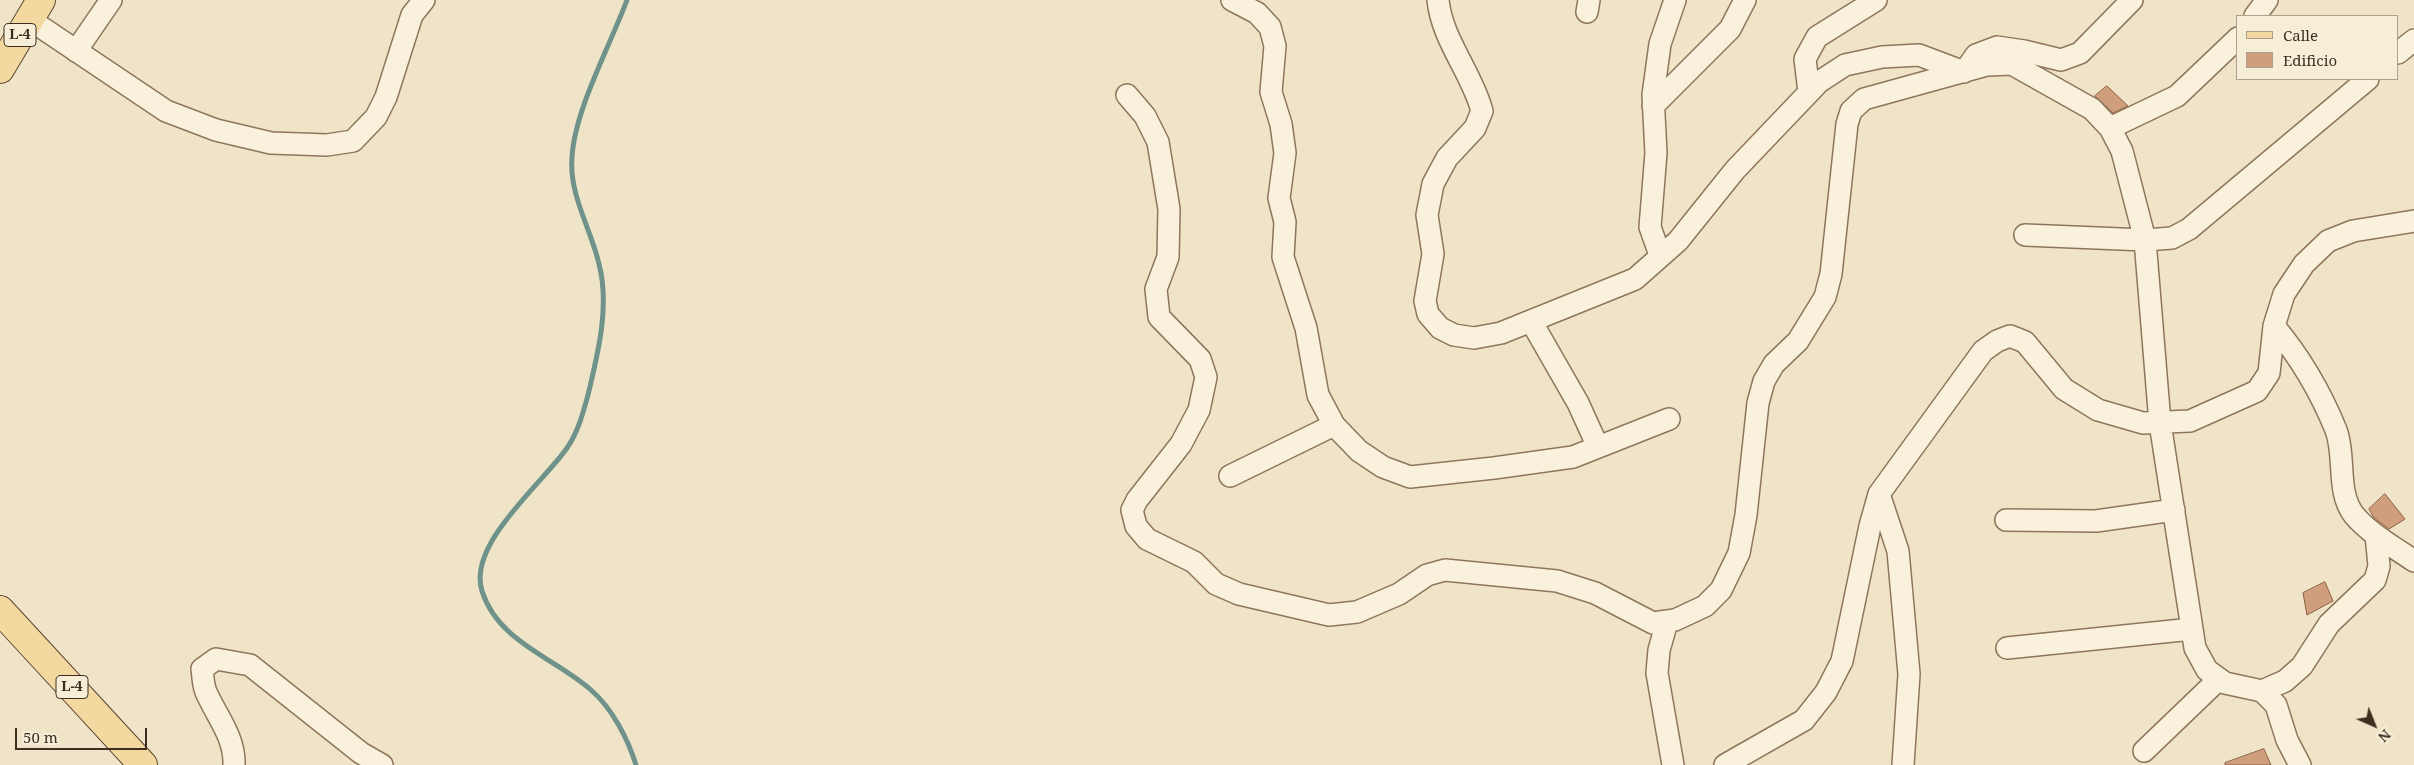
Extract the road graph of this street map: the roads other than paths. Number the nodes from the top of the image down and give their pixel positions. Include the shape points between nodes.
1 (111, 0) edge
2 (424, 0) edge
3 (1232, 0) edge
4 (1438, 0) edge
5 (1675, 0) edge
6 (1745, 0) edge
7 (1876, 0) edge
8 (2132, 0) edge
9 (2267, 0) edge
10 (35, 10) edge
11 (2256, 15) edge
12 (2236, 40) edge
13 (2414, 40) edge
14 (76, 51) junction
15 (2399, 52) edge
16 (0, 69) edge
17 (1964, 72) junction
18 (2367, 80) edge
19 (1809, 92) junction
20 (1127, 95) dead end
21 (1653, 106) junction
22 (2110, 128) junction
23 (2414, 222) edge
24 (2026, 235) dead end
25 (2145, 240) junction
26 (1660, 255) junction
27 (1531, 321) junction
28 (2274, 326) junction
29 (1669, 419) dead end
30 (2160, 423) junction
31 (1334, 425) junction
32 (1598, 448) junction
33 (1230, 476) dead end
34 (1879, 494) junction
35 (2174, 510) junction
36 (2006, 520) dead end
37 (2376, 535) junction
38 (2414, 561) edge
39 (0, 610) edge
40 (1667, 622) junction
41 (2192, 629) junction
42 (2007, 648) dead end
43 (2219, 679) junction
44 (2262, 691) junction
45 (2144, 750) dead end
46 (143, 765) edge
47 (234, 765) edge
48 (382, 765) edge
49 (1673, 765) edge
50 (1725, 765) edge
51 (1904, 765) edge
52 (2300, 765) edge

1 - 14 street
2 - 14 street via 412,15 386,97 376,117 353,141 327,145 271,143 216,130 166,111
3 - 31 street via 1257,13 1270,27 1275,46 1271,92 1281,124 1285,153 1279,198 1285,222 1283,257 1306,328 1318,395
4 - 27 street via 1448,36 1482,111 1475,128 1446,158 1433,184 1427,215 1432,254 1425,301 1428,314 1440,328 1454,335 1474,338
5 - 21 street via 1660,44
6 - 21 street via 1730,29
7 - 19 street via 1816,37 1805,60
8 - 17 street via 2080,54 2062,60 1997,47 1976,55
9 - 11 street
10 - 14 street
10 - 16 main road, L-4
12 - 22 street via 2177,96
13 - 15 street
17 - 19 street via 1919,55 1882,57 1846,64
17 - 22 street via 2012,64 2092,109
17 - 40 street via 1864,99 1851,111 1831,274 1825,296 1798,340 1774,364 1764,381 1758,403 1739,553 1721,590 1710,601
18 - 25 street via 2189,229 2172,238
19 - 26 street via 1734,170 1678,240
20 - 40 street via 1145,116 1158,142 1169,209 1168,257 1156,289 1159,317 1200,359 1206,377 1199,410 1182,444 1132,510 1136,526 1147,539 1194,562 1216,584 1239,594 1330,615 1357,612 1399,594 1427,575 1445,570 1557,581 1595,593 1653,623
21 - 26 street via 1656,153 1650,227
22 - 25 street via 2122,152
23 - 28 street via 2353,231 2328,242 2304,264 2284,294
24 - 25 street
25 - 30 street
26 - 27 street via 1635,279
27 - 32 street via 1578,403
28 - 30 street via 2269,374 2257,391 2190,421
28 - 37 street via 2297,354 2336,432 2346,500 2354,514
29 - 32 street
30 - 34 street via 2143,424 2098,410 2064,389 2025,342 2010,336 1983,351
30 - 35 street
31 - 32 street via 1359,451 1384,467 1410,477 1572,457
31 - 33 street
34 - 50 street via 1842,661 1826,692 1804,720
34 - 51 street via 1898,551 1909,674
35 - 36 street via 2096,520
35 - 41 street
37 - 38 street
37 - 44 street via 2379,566 2375,580 2329,624 2302,666 2285,681
39 - 46 main road, L-4
40 - 49 street via 1659,650 1657,674
41 - 42 street
41 - 43 street via 2196,648 2207,670
43 - 44 street
43 - 45 street
44 - 52 street via 2276,705 2287,740
47 - 48 street via 235,752 229,736 205,691 202,669 216,659 250,665 361,753

